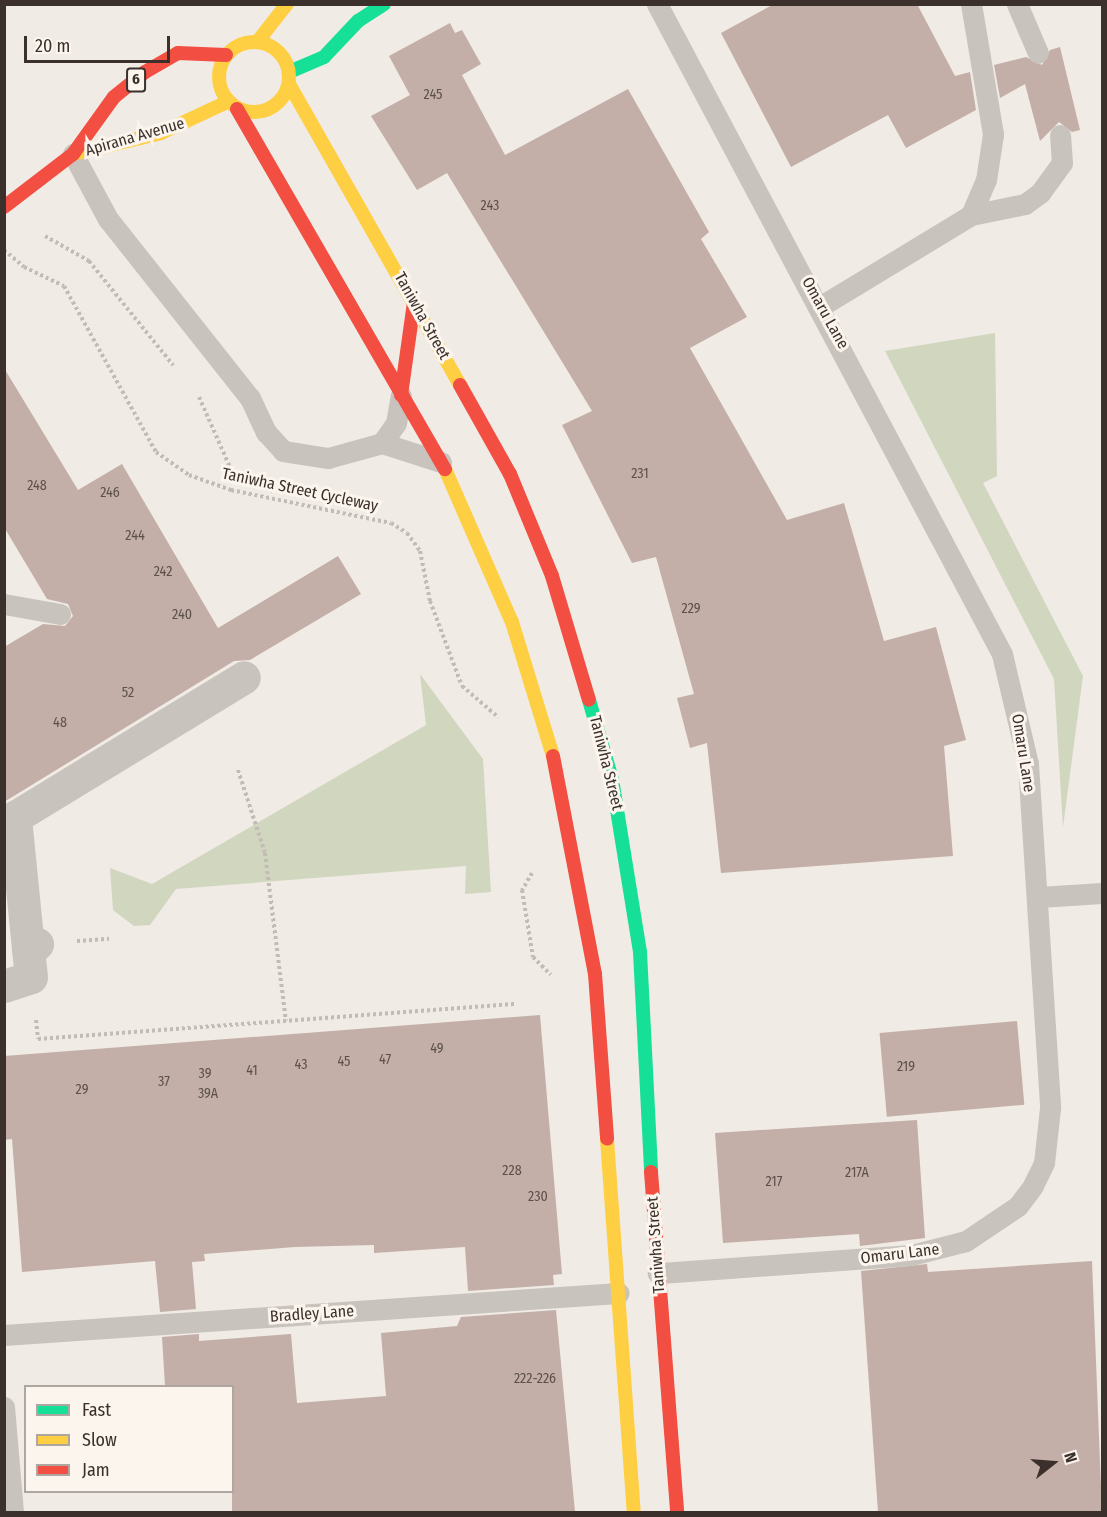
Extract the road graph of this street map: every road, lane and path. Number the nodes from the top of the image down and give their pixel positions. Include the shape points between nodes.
1 (287, 4) edge
2 (384, 4) edge
3 (657, 4) edge
4 (971, 4) edge
5 (1017, 4) edge
6 (258, 41) junction
7 (1038, 53) dead end
8 (226, 55) junction
9 (289, 78) junction
10 (233, 105) junction
11 (1060, 135) dead end
12 (73, 154) junction
13 (4, 207) edge
14 (971, 215) junction
15 (45, 236) dead end
16 (4, 250) edge
17 (414, 303) junction
18 (821, 306) junction
19 (178, 371) dead end
20 (193, 389) dead end
21 (401, 395) junction
22 (382, 443) junction
23 (441, 462) junction
24 (273, 491) dead end
25 (4, 604) edge
26 (60, 614) dead end
27 (453, 666) dead end
28 (244, 677) dead end
29 (238, 770) dead end
30 (1102, 893) edge
31 (1039, 897) junction
32 (25, 964) edge
33 (517, 1004) dead end
34 (285, 1021) junction
35 (658, 1273) junction
36 (620, 1293) junction
37 (4, 1335) edge
38 (4, 1407) edge
39 (14, 1512) edge
40 (634, 1512) edge
41 (677, 1512) edge

1 - 6 main road
2 - 9 main road via 358,21 324,57
3 - 18 lane, Omaru Lane
4 - 14 lane via 993,134 986,180
5 - 7 lane
6 - 8 main road, 6 via 238,44
6 - 9 main road via 280,52
8 - 10 main road via 220,80
8 - 12 main road, Apirana Avenue / 6 via 178,53 145,72 114,97
9 - 10 main road via 269,109
9 - 17 main road, Taniwha Street
10 - 12 main road, Apirana Avenue / 6 via 160,133
10 - 21 main road
11 - 14 lane via 1062,163 1040,193 1025,204
12 - 13 main road, Apirana Avenue / 6
12 - 22 lane via 108,219 250,398 266,432 283,451 328,458
14 - 18 lane
15 - 19 path via 89,261
16 - 27 path, Taniwha Street Cycleway via 8,256 64,286 156,452 189,475 281,502 392,523 406,533 420,551
17 - 21 main road
17 - 35 main road, Taniwha Street via 522,502 552,576 612,779 640,952
18 - 31 lane, Omaru Lane via 1002,654 1028,764
20 - 24 path via 232,474
21 - 22 lane via 396,423
21 - 23 main road
22 - 23 lane via 400,444
23 - 36 main road via 512,622 548,731 571,829 596,974
25 - 26 lane
28 - 32 street via 15,817
29 - 34 path via 265,853
30 - 31 lane
31 - 35 lane, Omaru Lane via 1049,1137 1044,1163 1018,1206 984,1232 939,1251
32 - 34 path via 38,1039
33 - 34 path
35 - 41 main road, Taniwha Street
36 - 37 lane, Bradley Lane
36 - 40 main road
38 - 39 lane

